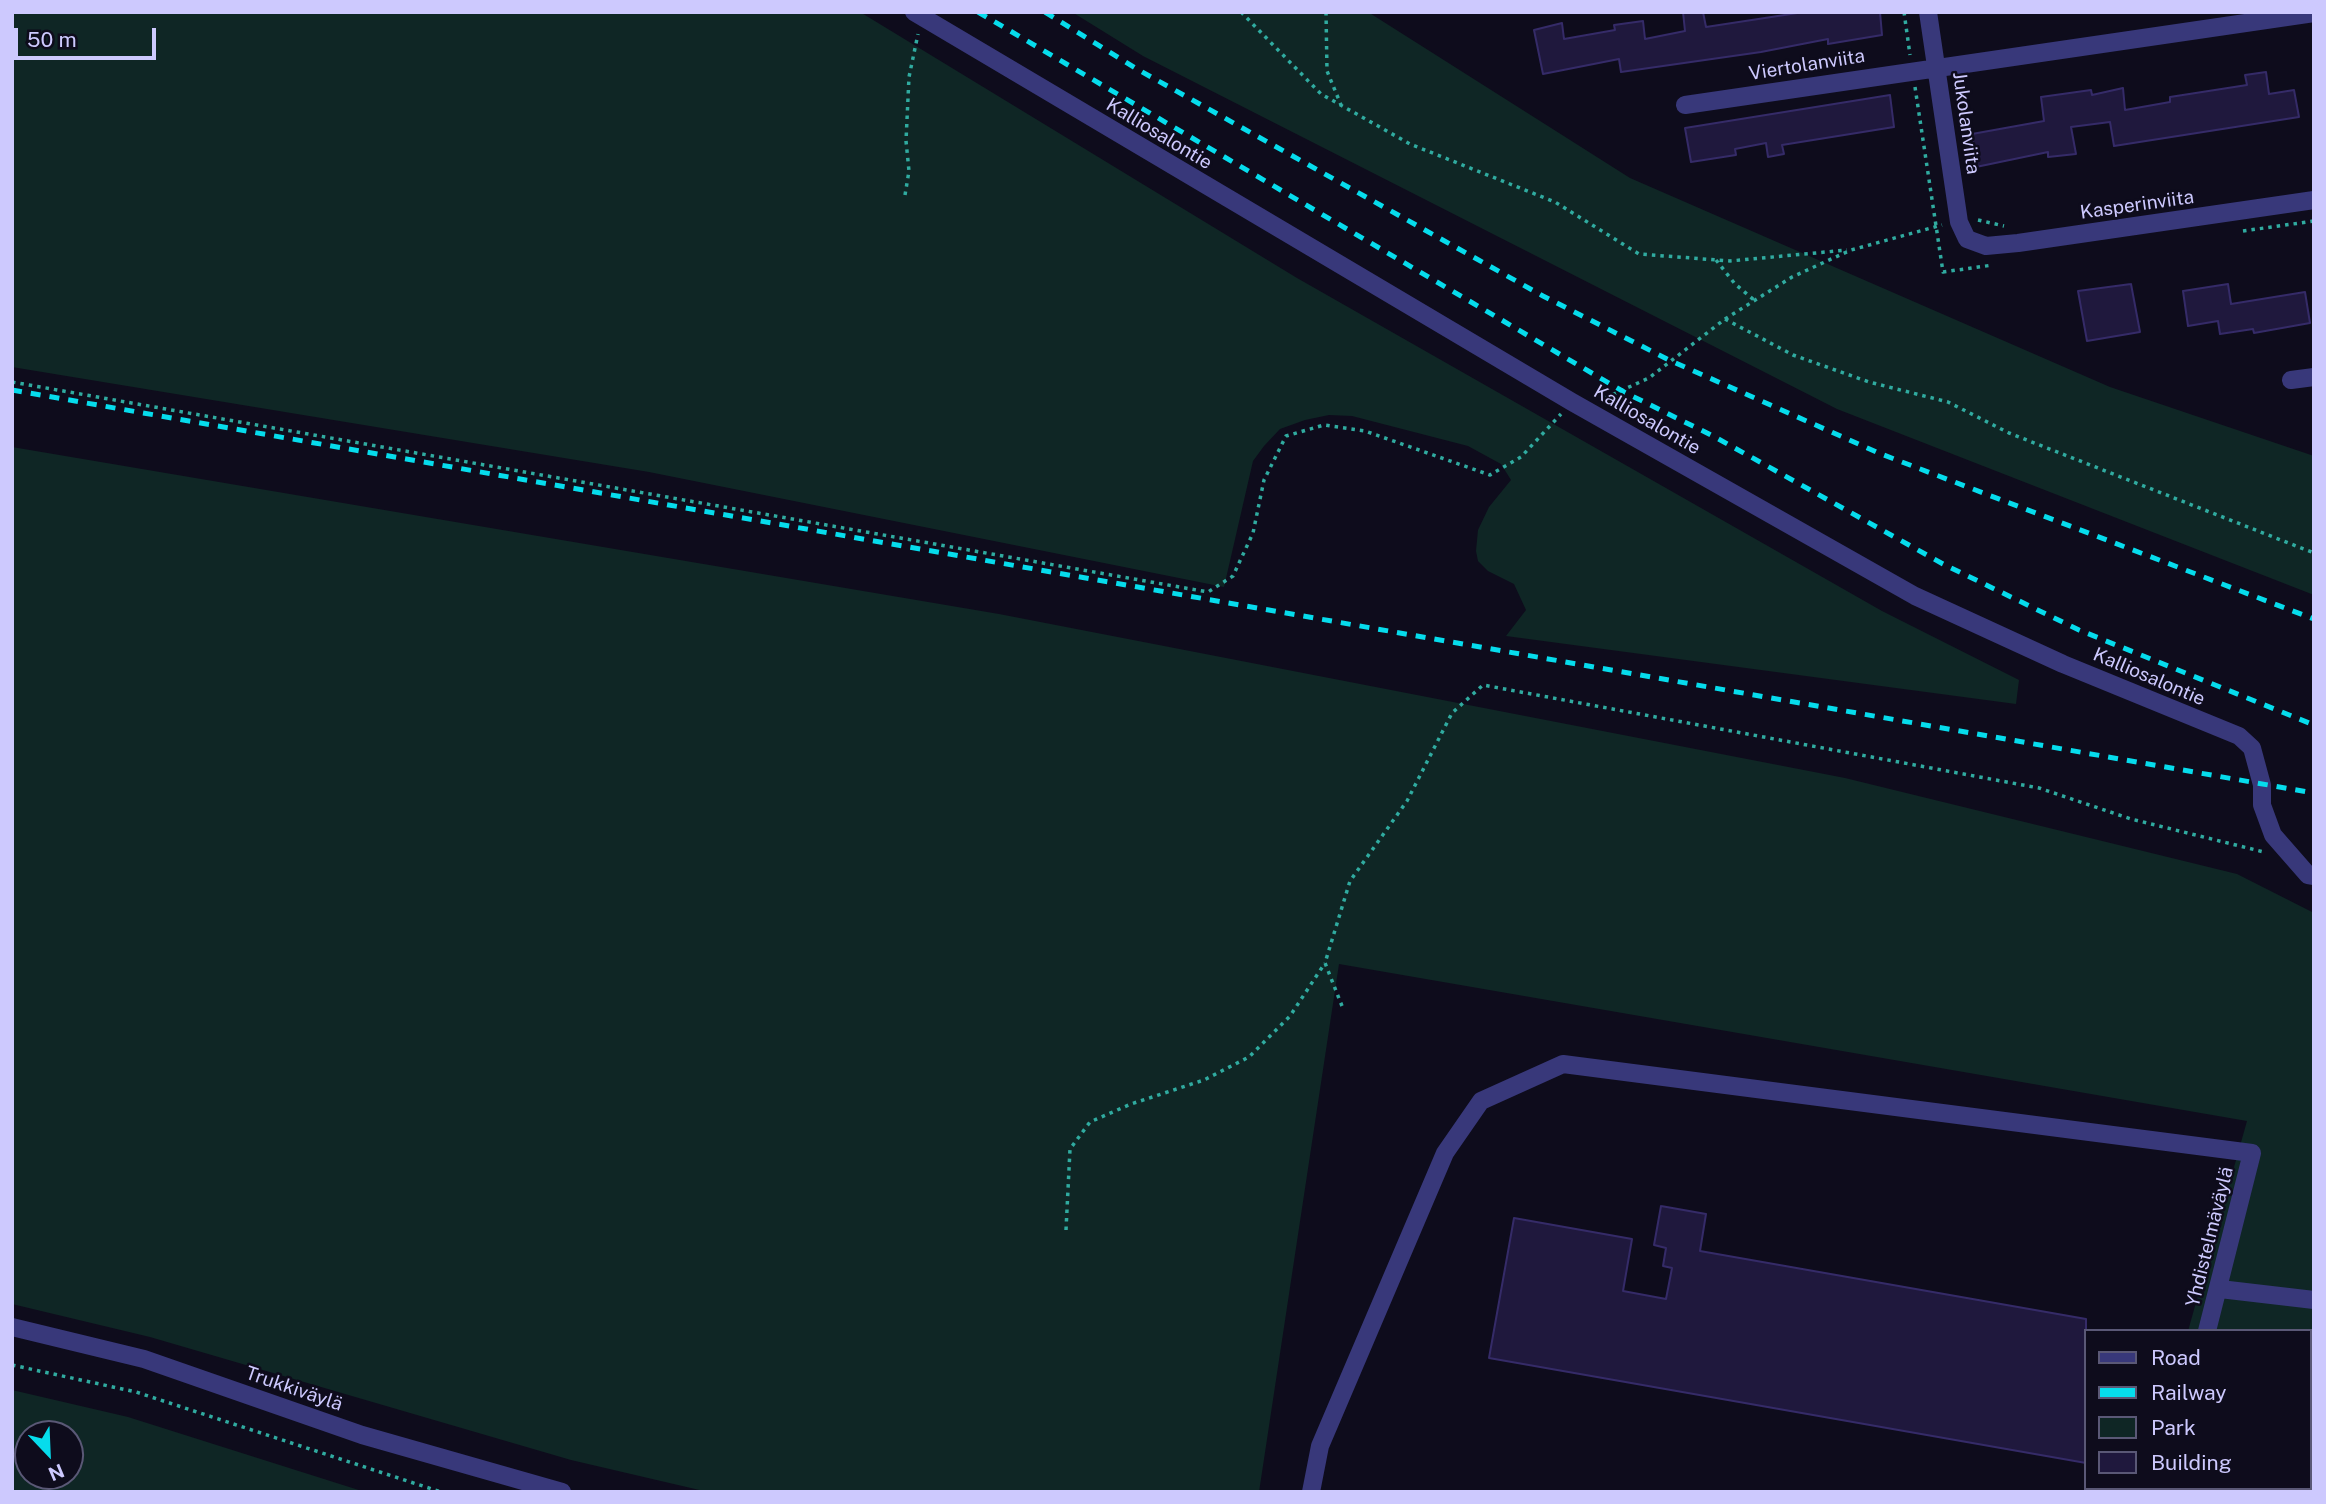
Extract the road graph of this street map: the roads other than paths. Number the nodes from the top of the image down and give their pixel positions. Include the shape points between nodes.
1 (1928, 12) edge
2 (2314, 13) edge
3 (920, 16) edge
4 (1936, 67) junction
5 (1685, 105) dead end
6 (2314, 201) edge
7 (1967, 239) joint
8 (2314, 377) edge
9 (2291, 380) dead end
10 (2314, 876) edge
11 (2220, 1289) junction
12 (2314, 1300) edge
13 (12, 1328) edge
14 (2208, 1329) edge
15 (562, 1492) edge
16 (1311, 1492) edge

1 - 4 street, Jukolanviita
2 - 4 street, Viertolanviita
3 - 10 street, Kalliosalontie via 1572,402 1915,596 2063,664 2239,736 2252,748 2262,805 2273,835 2290,858
4 - 5 street, Viertolanviita
4 - 7 street, Jukolanviita via 1959,222
6 - 7 street, Kasperinviita via 2018,243 1986,246
8 - 9 street
11 - 12 street
11 - 14 street, Yhdistelmäväylä
11 - 16 street, Yhdistelmäväylä via 2252,1153 1563,1064 1481,1101 1446,1153 1320,1446
13 - 15 street, Trukkiväylä via 144,1359 362,1435

